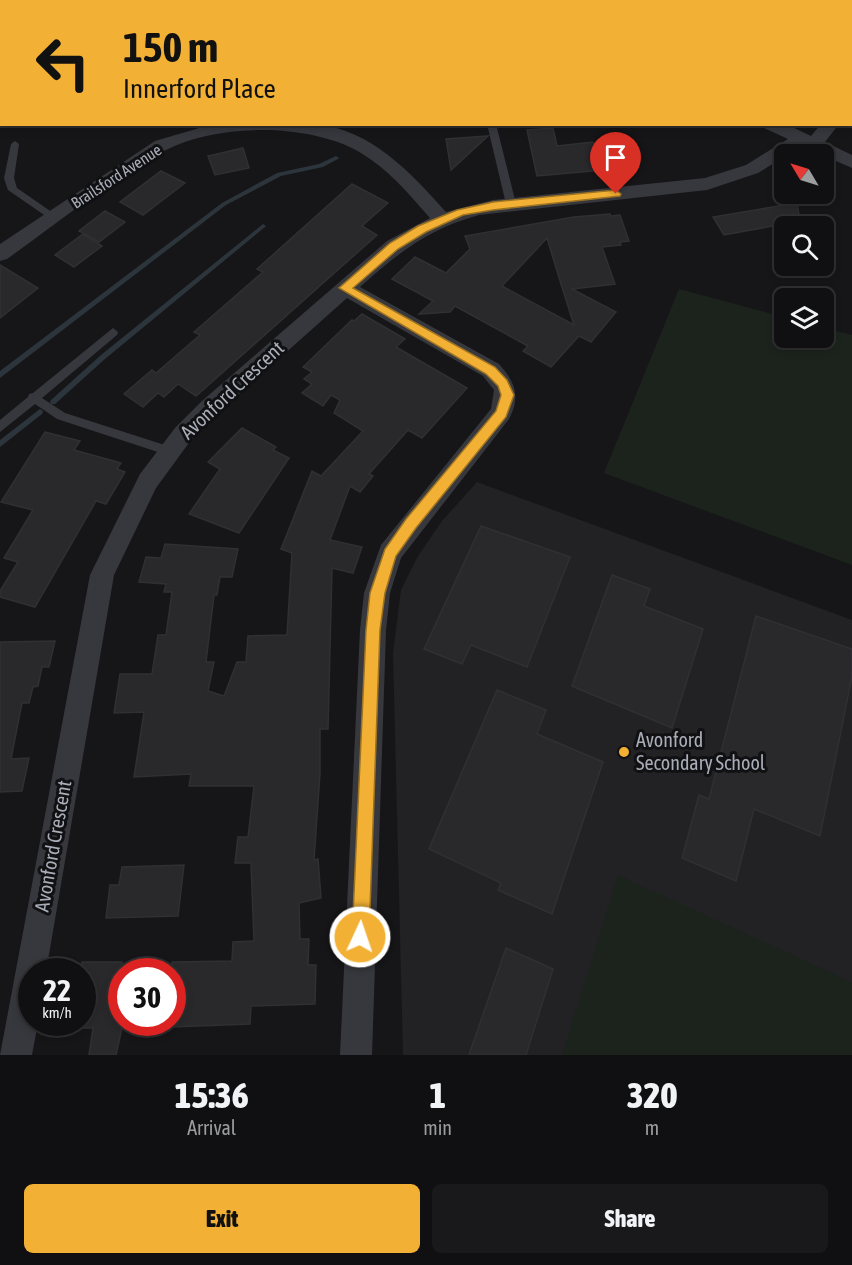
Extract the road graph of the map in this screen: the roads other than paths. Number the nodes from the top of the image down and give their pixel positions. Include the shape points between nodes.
1 (233, 126) edge
2 (292, 126) edge
3 (492, 126) edge
4 (774, 126) edge
5 (828, 126) edge
6 (807, 142) junction
7 (15, 144) dead end
8 (852, 162) edge
9 (511, 204) junction
10 (53, 217) junction
11 (442, 220) junction
12 (0, 254) edge
13 (345, 288) junction
14 (113, 332) dead end
15 (33, 397) junction
16 (0, 427) edge
17 (170, 451) junction
18 (16, 1055) edge
19 (356, 1055) edge

1 - 10 street, Brailsford Avenue via 161,145
2 - 11 street, Brailsford Avenue via 355,141 402,175
3 - 9 lane
4 - 6 street
5 - 6 street, Avonford Crescent
6 - 8 street
6 - 9 street, Avonford Crescent via 752,169 707,184
7 - 10 lane via 9,178 13,190
9 - 11 street, Avonford Crescent via 460,212
10 - 12 street, Brailsford Avenue
11 - 13 street, Avonford Crescent via 394,246
13 - 17 street, Avonford Crescent via 210,407
13 - 19 street via 491,370 503,383 507,395 501,413 390,553 377,593
14 - 15 lane
15 - 16 lane
15 - 17 lane via 61,416
17 - 18 street, Avonford Crescent via 148,481 102,575

